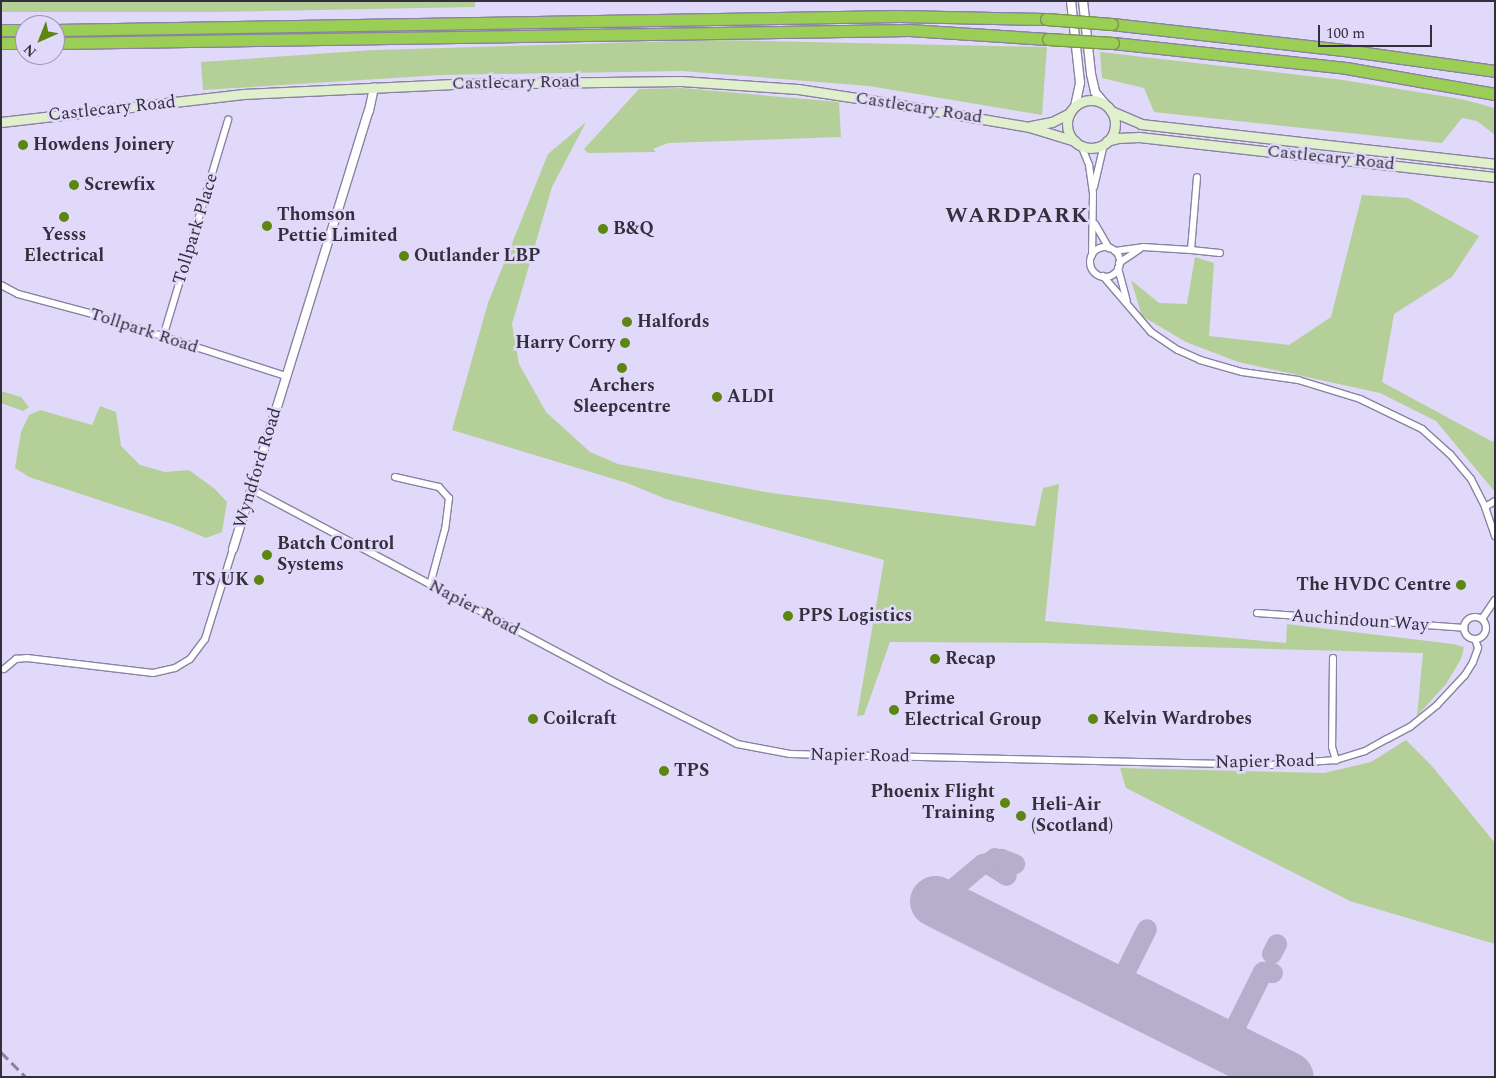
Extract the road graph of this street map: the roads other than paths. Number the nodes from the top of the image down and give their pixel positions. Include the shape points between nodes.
1 (1071, 1) edge
2 (1083, 1) edge
3 (1, 30) edge
4 (15, 30) edge
5 (65, 30) edge
6 (1, 43) edge
7 (15, 43) edge
8 (65, 43) edge
9 (1495, 72) edge
10 (374, 88) junction
11 (1495, 94) edge
12 (1108, 107) junction
13 (1073, 109) junction
14 (228, 120) dead end
15 (1, 122) edge
16 (1029, 127) junction
17 (1106, 142) junction
18 (1078, 143) junction
19 (1495, 164) edge
20 (1197, 177) dead end
21 (1495, 178) edge
22 (1093, 193) junction
23 (1094, 223) junction
24 (1143, 247) junction
25 (1112, 249) junction
26 (1191, 250) junction
27 (1220, 253) dead end
28 (1092, 254) junction
29 (1119, 266) junction
30 (1103, 276) junction
31 (1, 286) edge
32 (1132, 312) junction
33 (163, 337) junction
34 (286, 376) junction
35 (395, 477) dead end
36 (251, 489) junction
37 (1495, 502) edge
38 (1485, 508) junction
39 (1495, 536) edge
40 (232, 549) joint
41 (430, 585) junction
42 (1495, 600) edge
43 (1257, 613) dead end
44 (1482, 619) junction
45 (1464, 628) junction
46 (1475, 639) junction
47 (1333, 658) dead end
48 (4, 669) dead end
49 (1336, 760) junction

1 - 13 street via 1080,83
2 - 12 street via 1095,92
3 - 4 highway
5 - 9 highway, bridge via 899,16 1046,19 1344,50
6 - 7 highway
8 - 11 highway, bridge via 909,30 1113,43 1346,68
10 - 15 main road, Castlecary Road via 243,94
10 - 16 main road, Castlecary Road via 634,81 746,85 798,89
10 - 34 street, Wyndford Road
12 - 13 main road via 1089,100
12 - 17 main road via 1115,125
12 - 19 main road, Castlecary Road via 1127,119 1148,125
13 - 16 main road, Castlecary Road via 1052,122
13 - 18 main road via 1068,119 1068,130
14 - 33 street, Tollpark Place
16 - 18 main road, Castlecary Road
17 - 18 main road via 1091,148
17 - 21 main road, Castlecary Road via 1139,137
17 - 22 street
18 - 22 street via 1089,165
20 - 26 street
22 - 23 street
23 - 25 street
23 - 28 street
24 - 25 street
24 - 26 street
24 - 29 street
25 - 28 street via 1098,248
25 - 29 street
26 - 27 street
28 - 30 street via 1091,268
29 - 30 street via 1113,274
29 - 32 street via 1124,296
30 - 32 street
31 - 33 street, Tollpark Road via 18,294
32 - 38 street via 1151,332 1200,360 1242,372 1298,380 1360,399 1422,429 1450,454 1471,480
33 - 34 street, Tollpark Road
34 - 36 street, Wyndford Road
35 - 41 street via 439,487 449,498 445,529
36 - 40 street, Wyndford Road
36 - 41 street, Napier Road
37 - 38 street
38 - 39 street
40 - 48 street, Wyndford Road via 205,639 190,659 175,668 153,672 27,658 16,659
41 - 49 street, Napier Road via 737,744 790,754 1270,765
42 - 44 street, Napier Road
43 - 45 street, Auchindoun Way
44 - 45 street, Napier Road via 1472,617
44 - 46 street, Napier Road via 1486,631
45 - 46 street
46 - 49 street, Napier Road via 1478,648 1473,662 1437,705 1410,727 1388,739 1365,751
47 - 49 street via 1332,747

